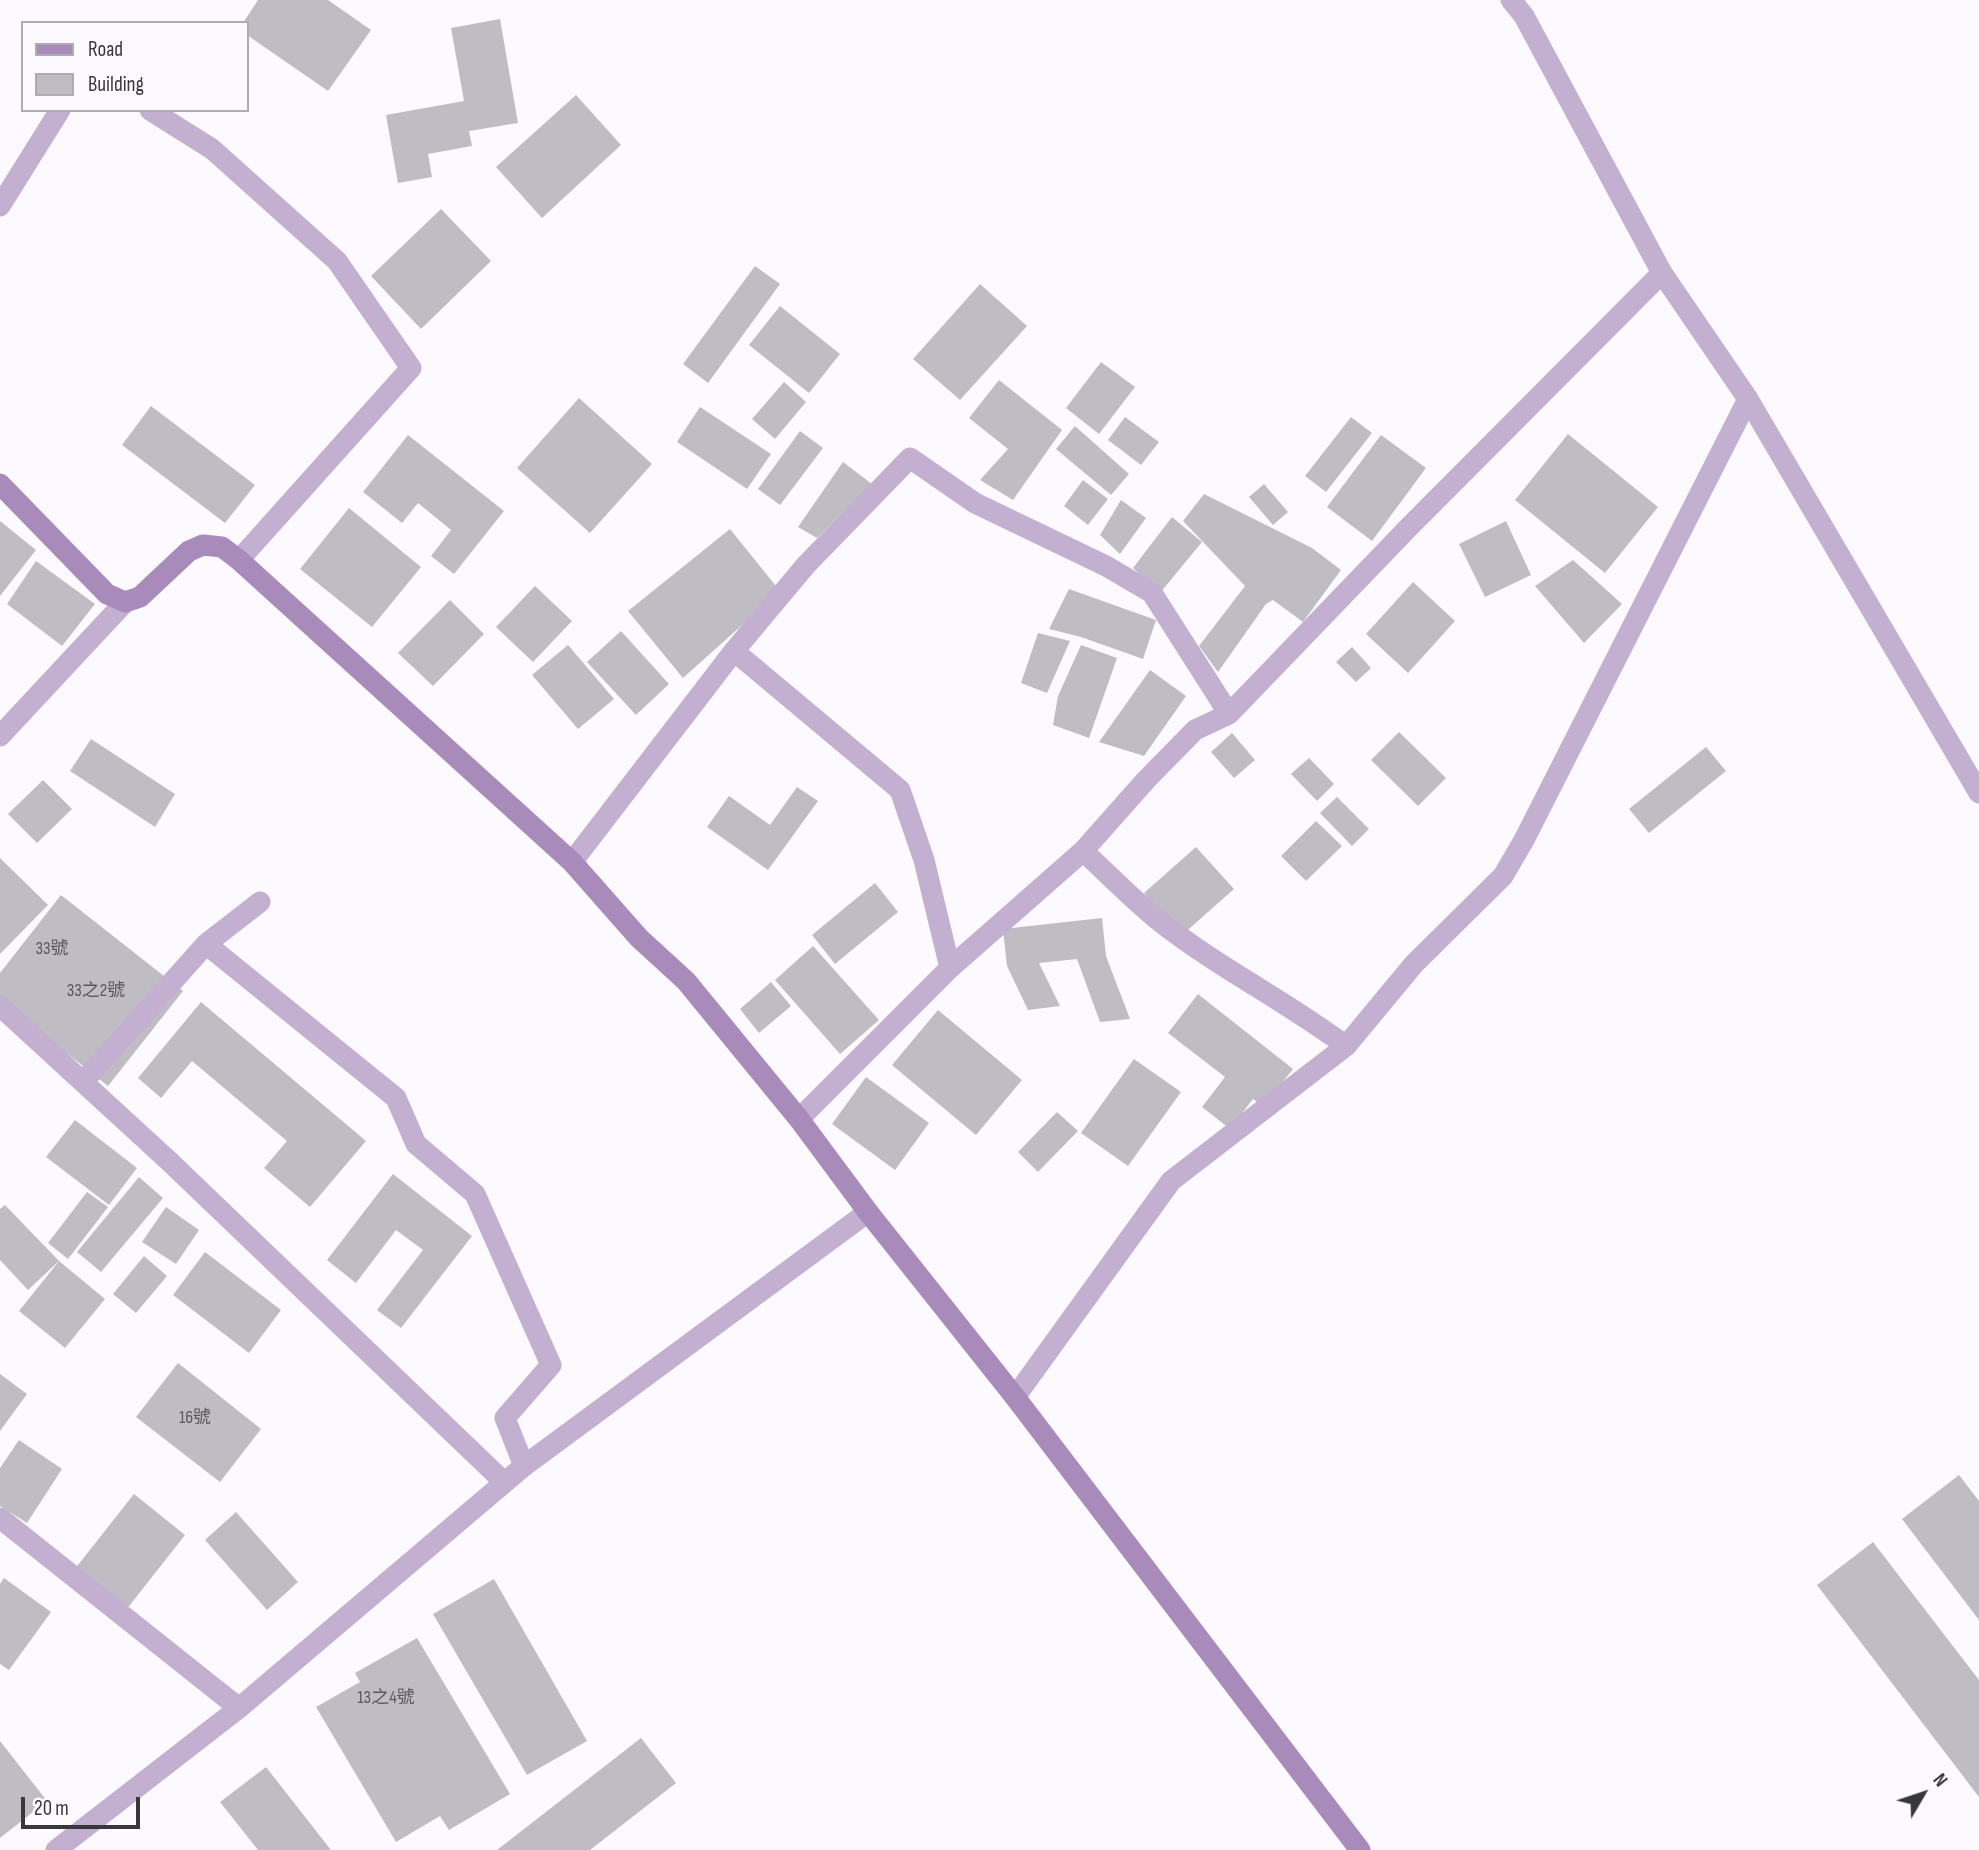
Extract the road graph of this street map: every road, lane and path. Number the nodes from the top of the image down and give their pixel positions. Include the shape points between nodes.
1 (1511, 0) edge
2 (59, 112) edge
3 (153, 112) edge
4 (0, 206) edge
5 (1662, 273) junction
6 (1748, 399) junction
7 (0, 484) edge
8 (239, 560) junction
9 (125, 602) junction
10 (734, 651) junction
11 (1229, 714) junction
12 (0, 736) edge
13 (1979, 793) edge
14 (1083, 851) junction
15 (572, 862) junction
16 (260, 902) dead end
17 (205, 944) junction
18 (950, 968) junction
19 (0, 1006) edge
20 (1346, 1046) junction
21 (83, 1082) junction
22 (799, 1119) junction
23 (868, 1212) junction
24 (1015, 1397) junction
25 (524, 1466) junction
26 (504, 1482) junction
27 (0, 1518) edge
28 (239, 1708) junction
29 (55, 1850) edge
30 (1360, 1850) edge

1 - 5 street via 1524,16
2 - 4 street
3 - 8 street via 212,149 337,261 411,368
5 - 6 street
5 - 11 street
6 - 13 street
6 - 20 street via 1503,876 1414,964
7 - 9 street via 107,594
8 - 9 street via 222,547 203,545 189,551 140,597
8 - 15 street
9 - 12 street
10 - 11 street via 806,565 910,458 975,503 1152,593
10 - 15 street
10 - 18 street via 900,790 924,860
11 - 14 street via 1195,730
14 - 18 street
14 - 20 street via 1158,919
15 - 22 street via 639,938 686,981
16 - 17 street
17 - 21 street
17 - 25 street via 396,1098 416,1144 475,1194 551,1365 505,1418
18 - 22 street
19 - 21 street
20 - 24 street via 1171,1181
21 - 26 street
22 - 23 street
23 - 24 street
23 - 25 street
24 - 30 street
25 - 26 street
26 - 28 street
27 - 28 street
28 - 29 street

